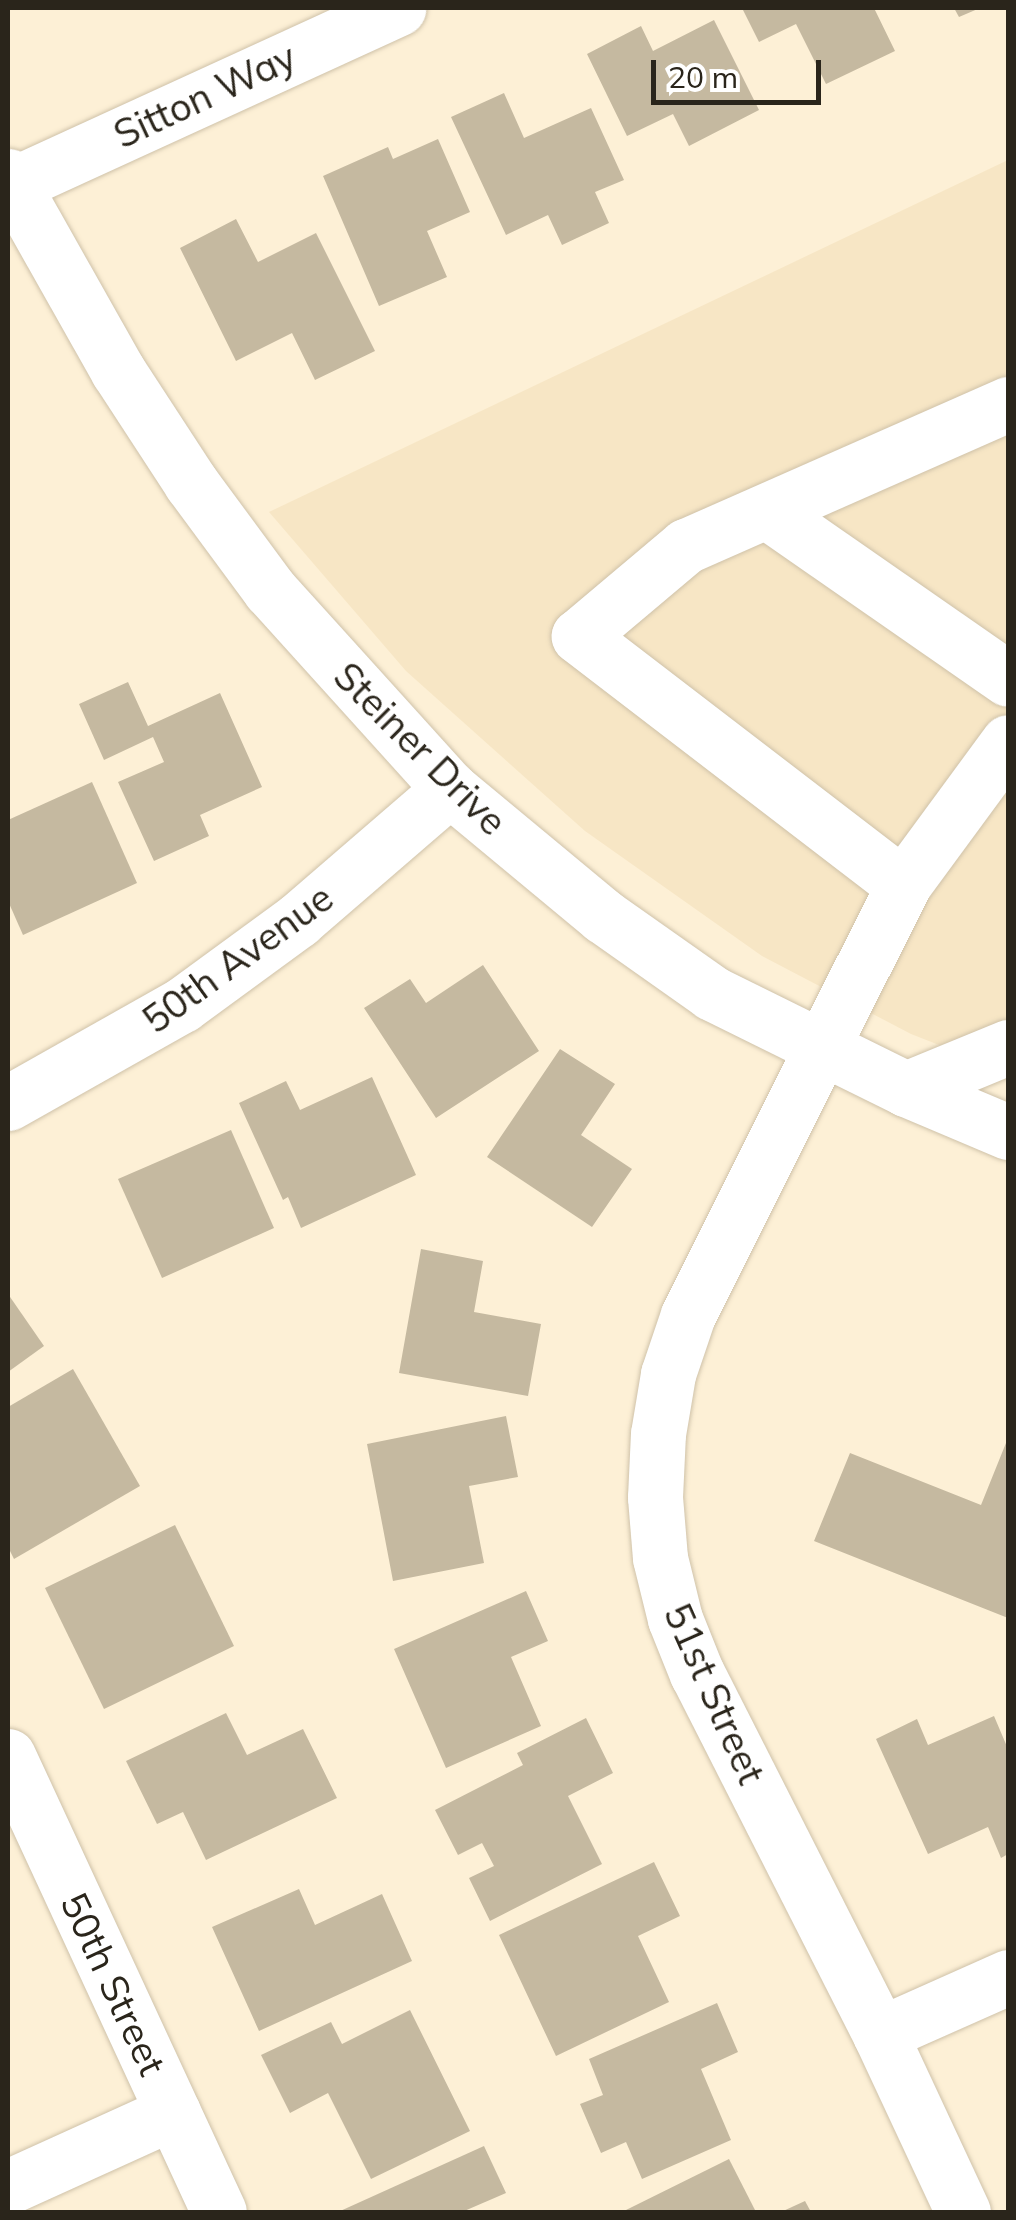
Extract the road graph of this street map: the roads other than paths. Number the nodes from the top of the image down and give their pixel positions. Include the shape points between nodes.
1 (398, 8) edge
2 (10, 181) edge
3 (1008, 404) edge
4 (768, 512) junction
5 (1008, 678) edge
6 (1008, 742) edge
7 (450, 789) junction
8 (903, 884) junction
9 (822, 1046) junction
10 (1008, 1047) edge
11 (906, 1089) junction
12 (8, 1103) edge
13 (1008, 1132) edge
14 (8, 1756) edge
15 (1008, 1977) edge
16 (880, 2034) junction
17 (173, 2112) junction
18 (8, 2187) edge
19 (219, 2212) edge
20 (963, 2212) edge

1 - 2 street, Sitton Way
2 - 7 street, Steiner Drive via 118,371 191,483 270,590
3 - 4 street
4 - 5 street
4 - 8 street via 686,546 579,636
6 - 8 street, 51st Street
7 - 9 street, Steiner Drive via 603,916 712,993
7 - 12 street, 50th Avenue via 298,920 182,1005
8 - 9 street, 51st Street
9 - 11 street, Steiner Drive
9 - 16 street, 51st Street via 688,1314 668,1374 655,1496 660,1558 697,1674
10 - 11 street
11 - 13 street, Steiner Drive
14 - 17 street, 50th Street
15 - 16 street
16 - 20 street, 51st Street
17 - 18 street
17 - 19 street, 50th Street

